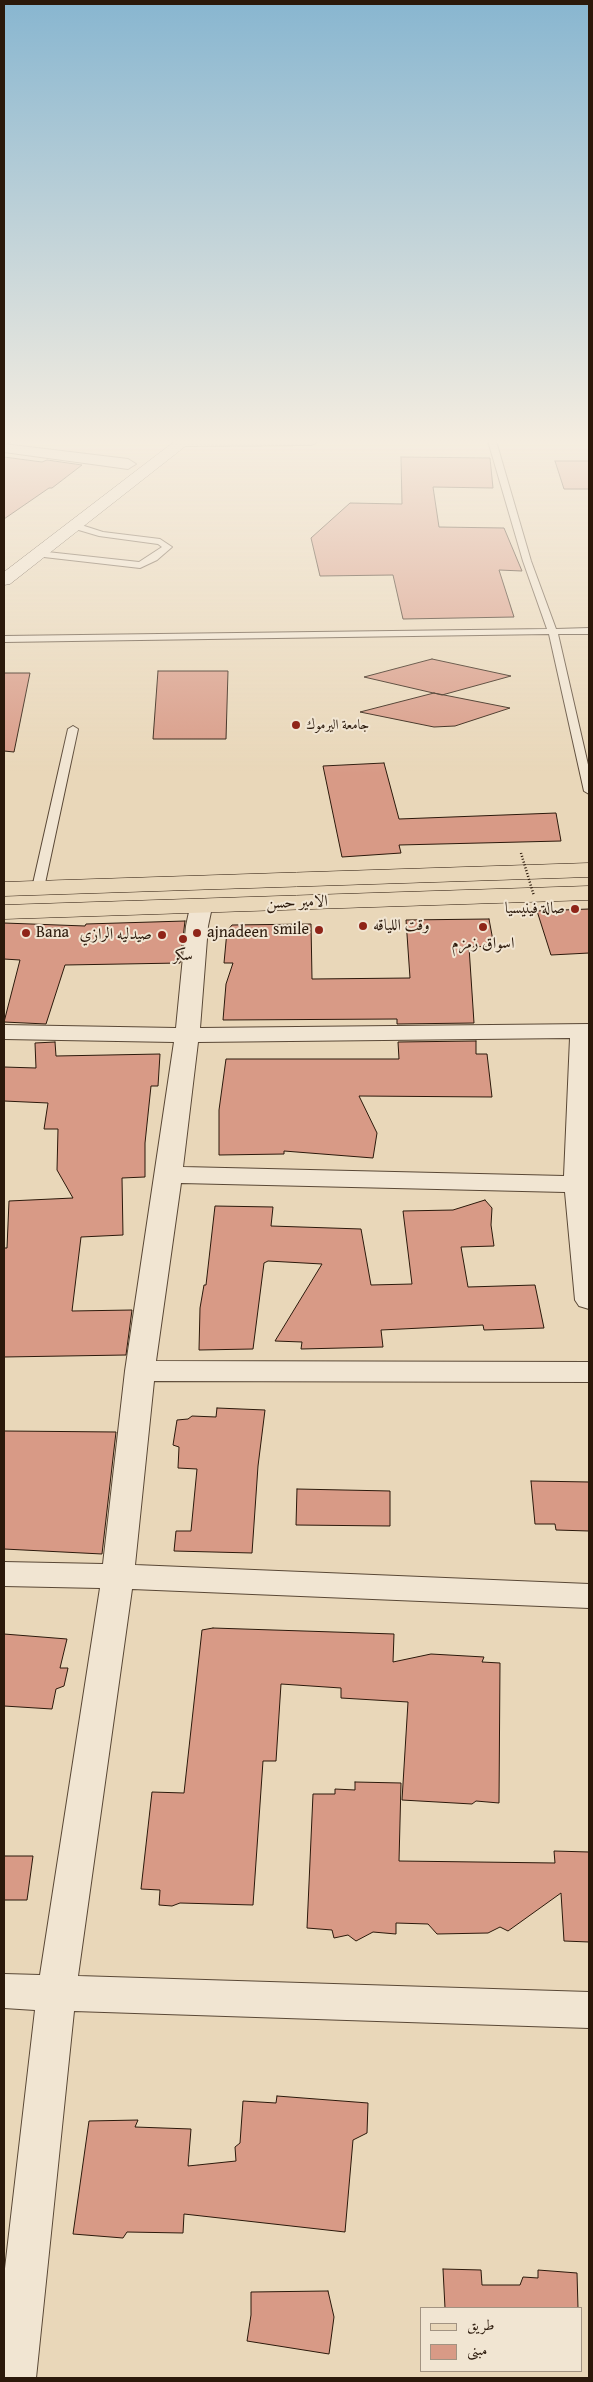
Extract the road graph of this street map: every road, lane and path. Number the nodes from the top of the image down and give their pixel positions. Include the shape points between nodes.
1 (29, 552) edge
2 (59, 552) edge
3 (161, 552) edge
4 (523, 552) edge
5 (4, 580) edge
6 (589, 631) edge
7 (553, 632) junction
8 (4, 639) edge
9 (73, 729) dead end
10 (589, 791) edge
11 (521, 853) dead end
12 (589, 870) edge
13 (38, 888) junction
14 (4, 889) edge
15 (589, 893) edge
16 (534, 896) dead end
17 (201, 906) junction
18 (4, 912) edge
19 (586, 1031) edge
20 (4, 1032) edge
21 (187, 1035) junction
22 (169, 1175) junction
23 (578, 1184) junction
24 (589, 1300) edge
25 (140, 1372) junction
26 (589, 1372) edge
27 (4, 1574) edge
28 (118, 1576) junction
29 (589, 1596) edge
30 (4, 1991) edge
31 (57, 1991) junction
32 (589, 2010) edge
33 (14, 2378) edge

1 - 5 main road
2 - 3 lane via 140,565
4 - 7 lane
6 - 7 lane
7 - 8 lane
7 - 10 lane
9 - 13 lane
11 - 16 path, bridge
12 - 13 main road, الامير حسن
13 - 14 main road, الامير حسن
15 - 17 main road, الامير حسن
17 - 18 main road, الامير حسن
17 - 21 street
19 - 21 street
19 - 23 street
20 - 21 street
21 - 22 street
22 - 23 street
22 - 25 street
23 - 24 street
25 - 26 street
25 - 28 street
27 - 28 street
28 - 29 street
28 - 31 street
30 - 31 street
31 - 32 street
31 - 33 street

